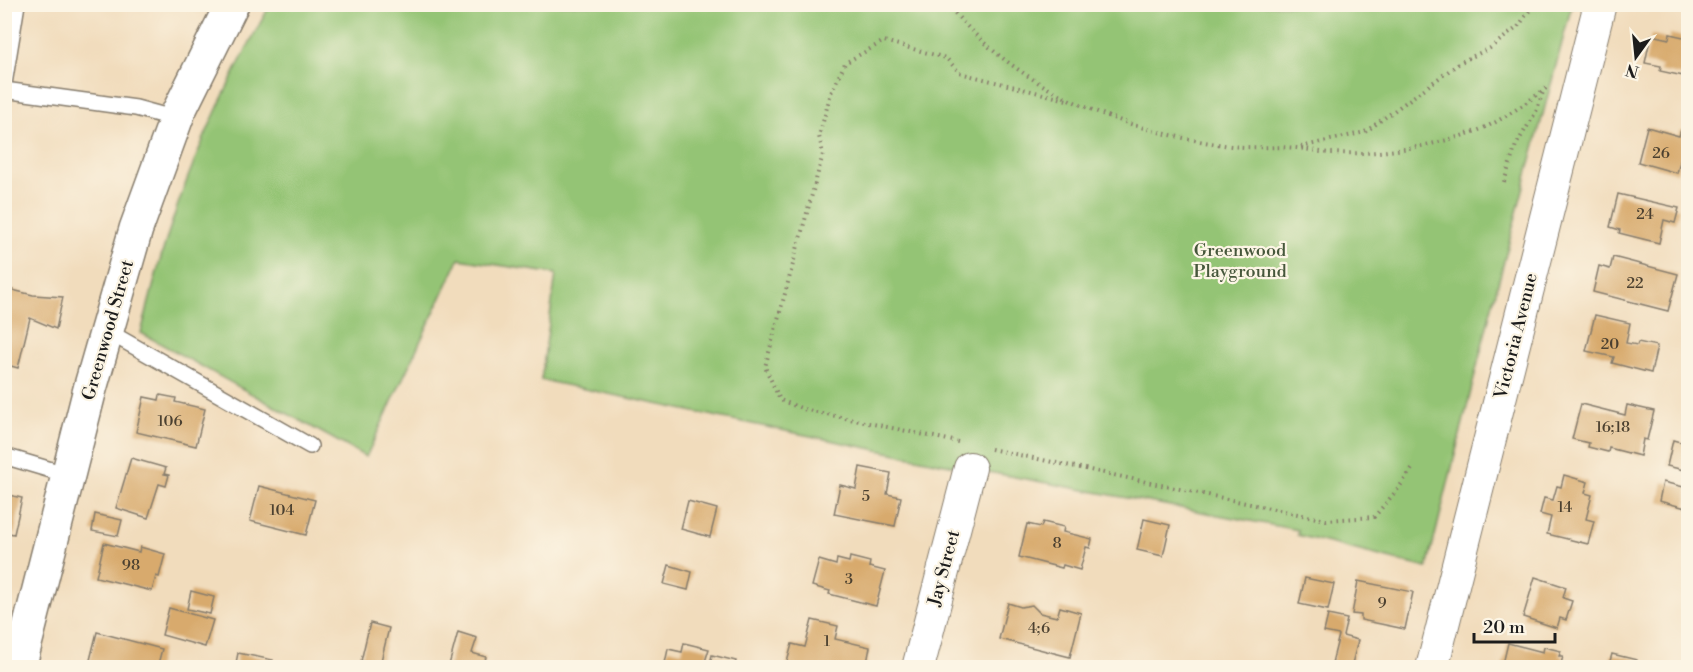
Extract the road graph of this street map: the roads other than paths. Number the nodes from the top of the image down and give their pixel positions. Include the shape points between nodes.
1 (17, 4) edge
2 (232, 4) edge
3 (1600, 4) edge
4 (4, 84) edge
5 (4, 90) edge
6 (176, 119) junction
7 (107, 331) junction
8 (310, 446) dead end
9 (973, 453) road end
10 (4, 456) edge
11 (68, 475) junction
12 (19, 668) edge
13 (918, 668) edge
14 (1432, 668) edge

1 - 4 lane
2 - 6 main road, Greenwood Street
3 - 14 street, Victoria Avenue
5 - 6 lane via 136,108
6 - 7 main road, Greenwood Street via 136,229
7 - 8 lane
7 - 11 main road, Greenwood Street
9 - 13 street, Jay Street
10 - 11 lane
11 - 12 main road, Greenwood Street

